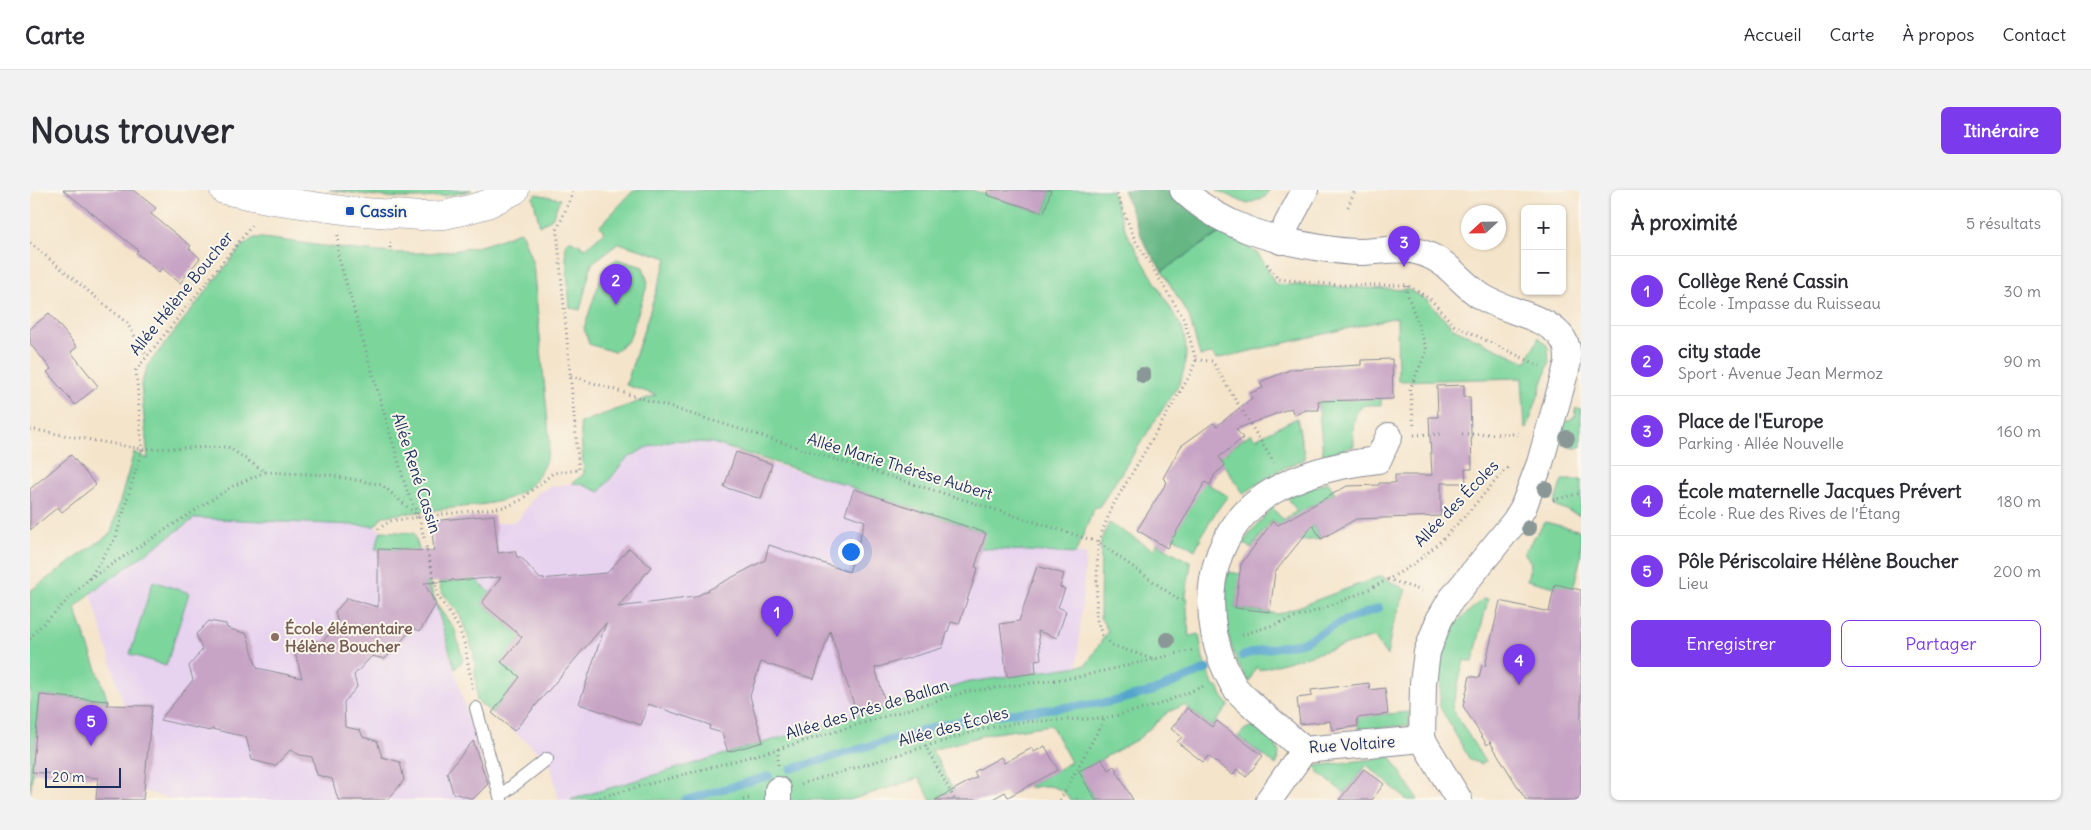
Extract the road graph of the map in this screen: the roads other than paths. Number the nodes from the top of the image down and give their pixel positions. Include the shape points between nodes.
1 (224, 190) edge
2 (515, 190) edge
3 (1183, 190) edge
4 (1305, 190) edge
5 (1267, 244) junction
6 (1389, 436) dead end
7 (476, 708) road end
8 (1422, 739) junction
9 (1304, 750) junction
10 (547, 758) dead end
11 (501, 798) edge
12 (1269, 800) edge
13 (1459, 800) edge

1 - 2 street via 350,211 421,216 466,210
3 - 5 street via 1204,209
4 - 5 street via 1291,216
5 - 8 street via 1345,252 1407,250 1435,258 1486,299 1551,327 1567,348 1568,362 1540,463 1523,508 1450,601 1433,634 1424,668
6 - 9 street, Rue Voltaire via 1378,460 1331,467 1287,483 1262,498 1229,534 1217,560 1210,590 1212,631 1229,676 1238,692
7 - 11 lane
8 - 9 street, Rue Voltaire
8 - 13 street
9 - 12 street
10 - 11 lane

